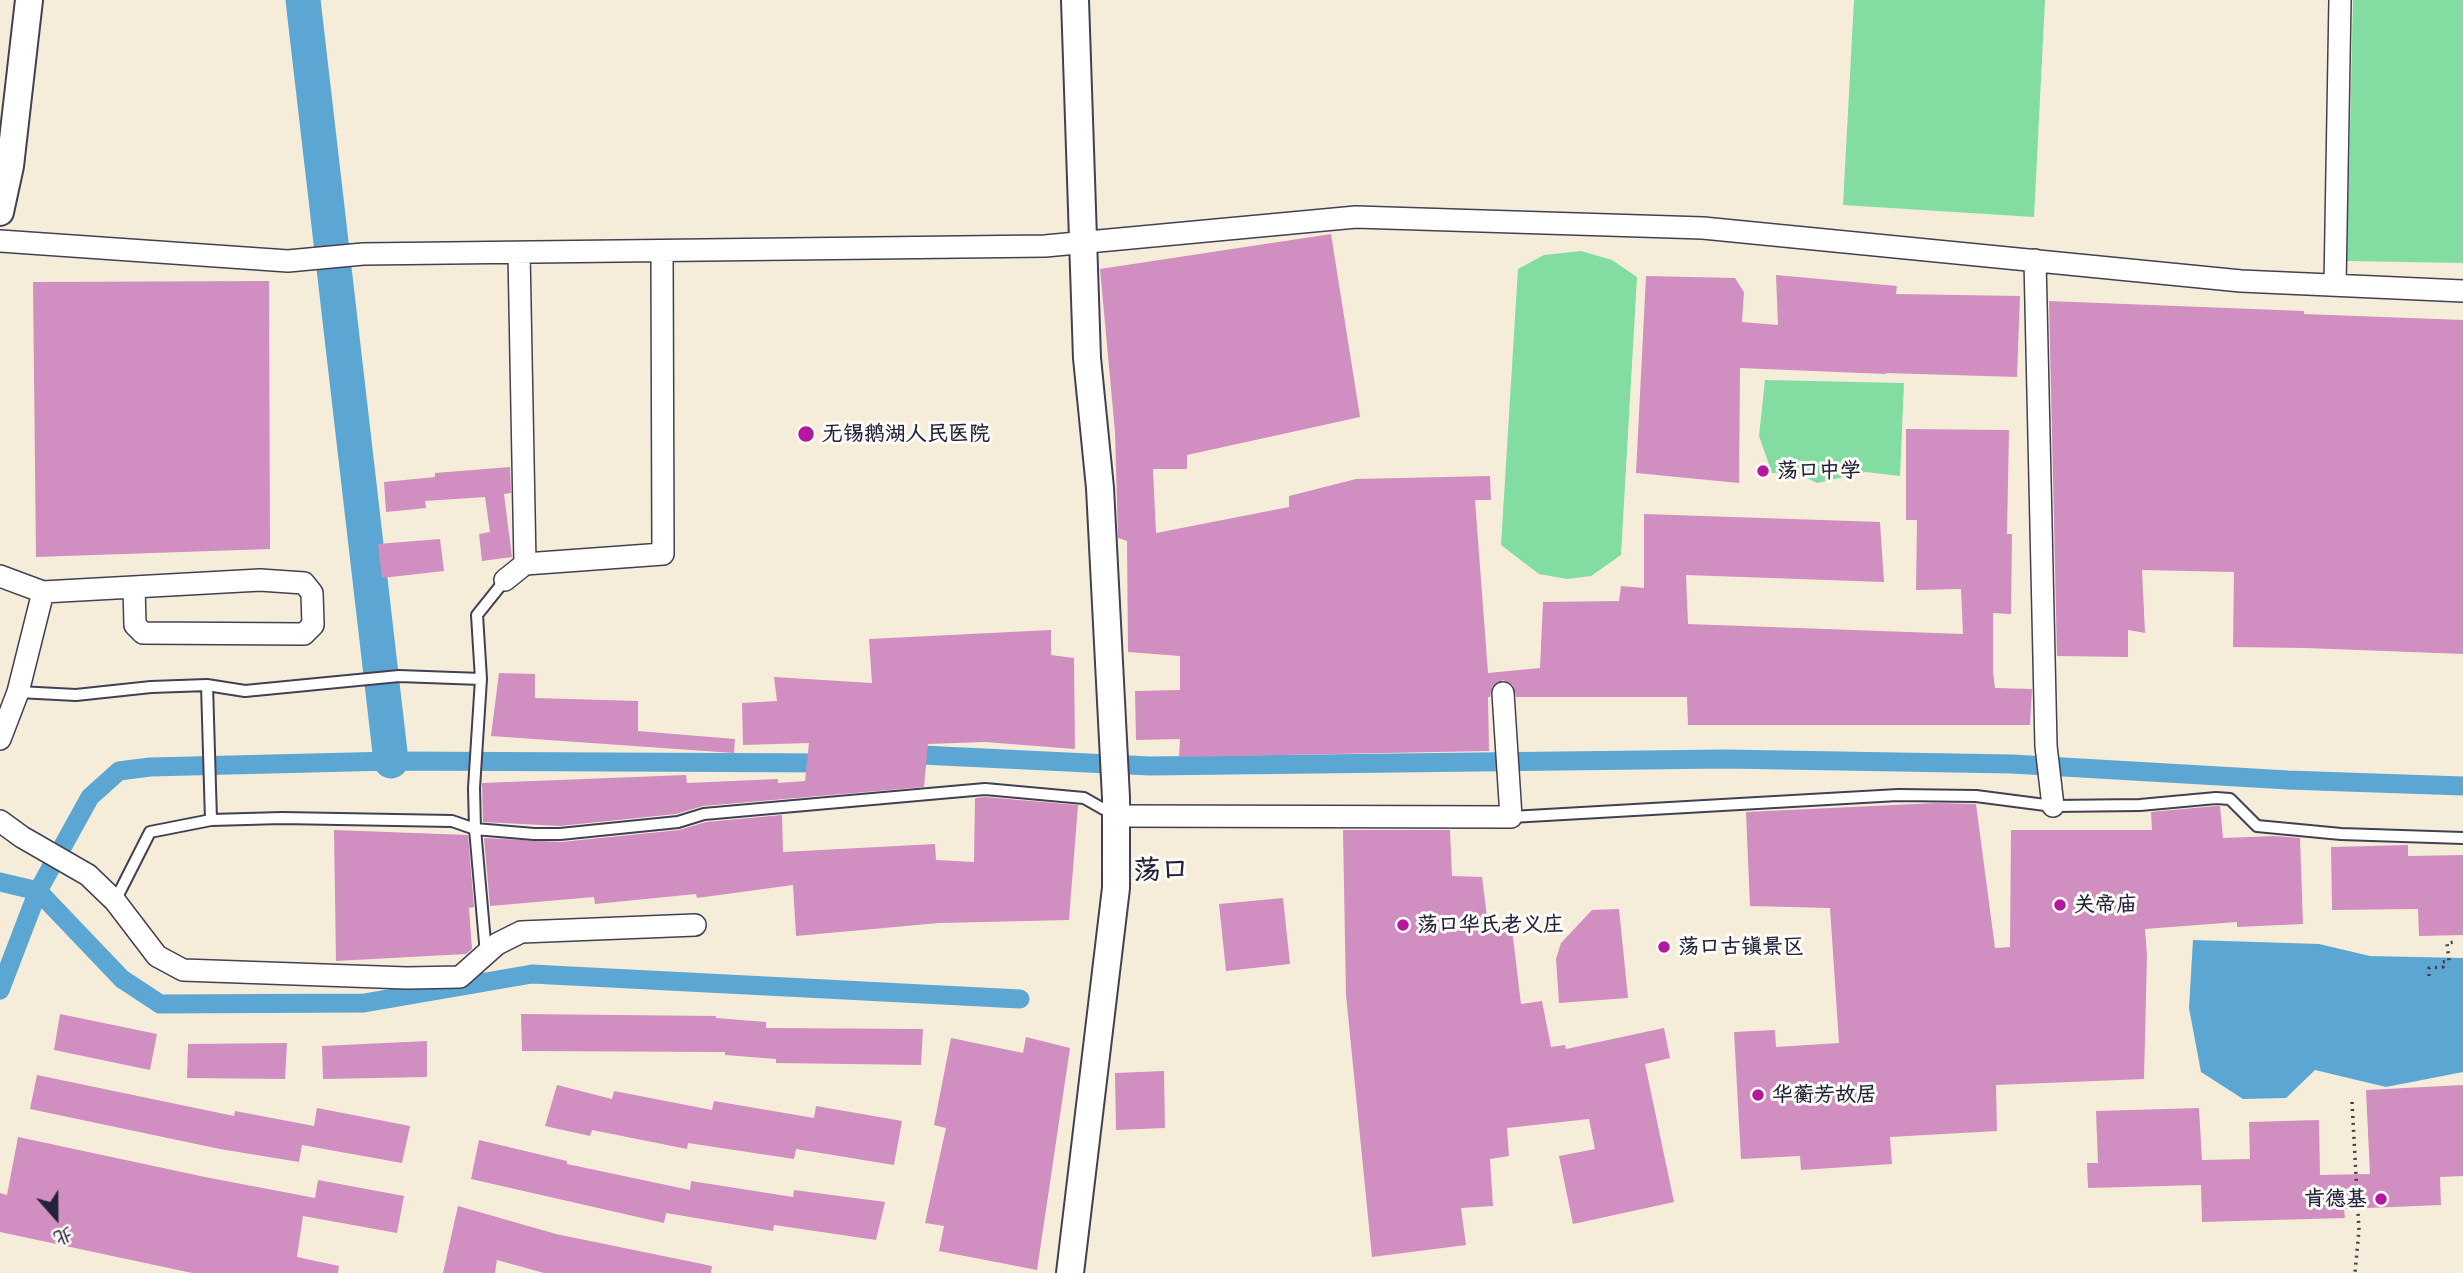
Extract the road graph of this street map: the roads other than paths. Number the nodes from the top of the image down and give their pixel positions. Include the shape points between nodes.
1 (29, 0) edge
2 (1075, 0) edge
3 (2340, 0) edge
4 (0, 212) edge
5 (0, 241) edge
6 (1083, 242) junction
7 (662, 251) junction
8 (519, 253) junction
9 (2035, 260) junction
10 (2335, 285) junction
11 (2463, 291) edge
12 (525, 564) junction
13 (0, 576) edge
14 (505, 580) joint
15 (134, 587) junction
16 (43, 592) junction
17 (481, 679) junction
18 (207, 685) junction
19 (18, 692) junction
20 (1503, 693) dead end
21 (0, 739) edge
22 (2053, 806) junction
23 (1116, 807) junction
24 (1511, 817) junction
25 (211, 820) junction
26 (0, 821) edge
27 (475, 829) junction
28 (2463, 838) edge
29 (116, 901) junction
30 (695, 925) dead end
31 (486, 954) junction
32 (1070, 1273) edge

1 - 4 street via 10,166
2 - 6 street
3 - 10 street
5 - 8 street via 288,261 363,254
6 - 7 street
6 - 9 street via 1356,217 1703,228
6 - 23 street
7 - 8 street
7 - 12 street via 663,554
8 - 12 street
9 - 10 street via 2241,281
9 - 22 street via 2046,746
10 - 11 street
12 - 14 street
13 - 16 street
14 - 17 lane via 477,615
15 - 15 street via 260,580 304,583 312,593 313,625 304,634 143,633 135,625
15 - 16 street
16 - 19 street
17 - 18 lane via 399,676 244,691
17 - 27 lane
18 - 19 lane via 76,695
18 - 25 lane
19 - 21 street
20 - 24 street
22 - 24 lane via 1976,796 1898,795
22 - 28 lane via 2230,799 2257,827
23 - 24 street
23 - 27 lane via 1084,798 985,789 704,814 678,822 561,834
23 - 32 street via 1116,888
25 - 27 lane via 452,821
25 - 29 lane via 150,832
26 - 29 street via 88,875
27 - 31 lane
29 - 31 street via 157,957 183,970 460,977
30 - 31 street via 522,932

